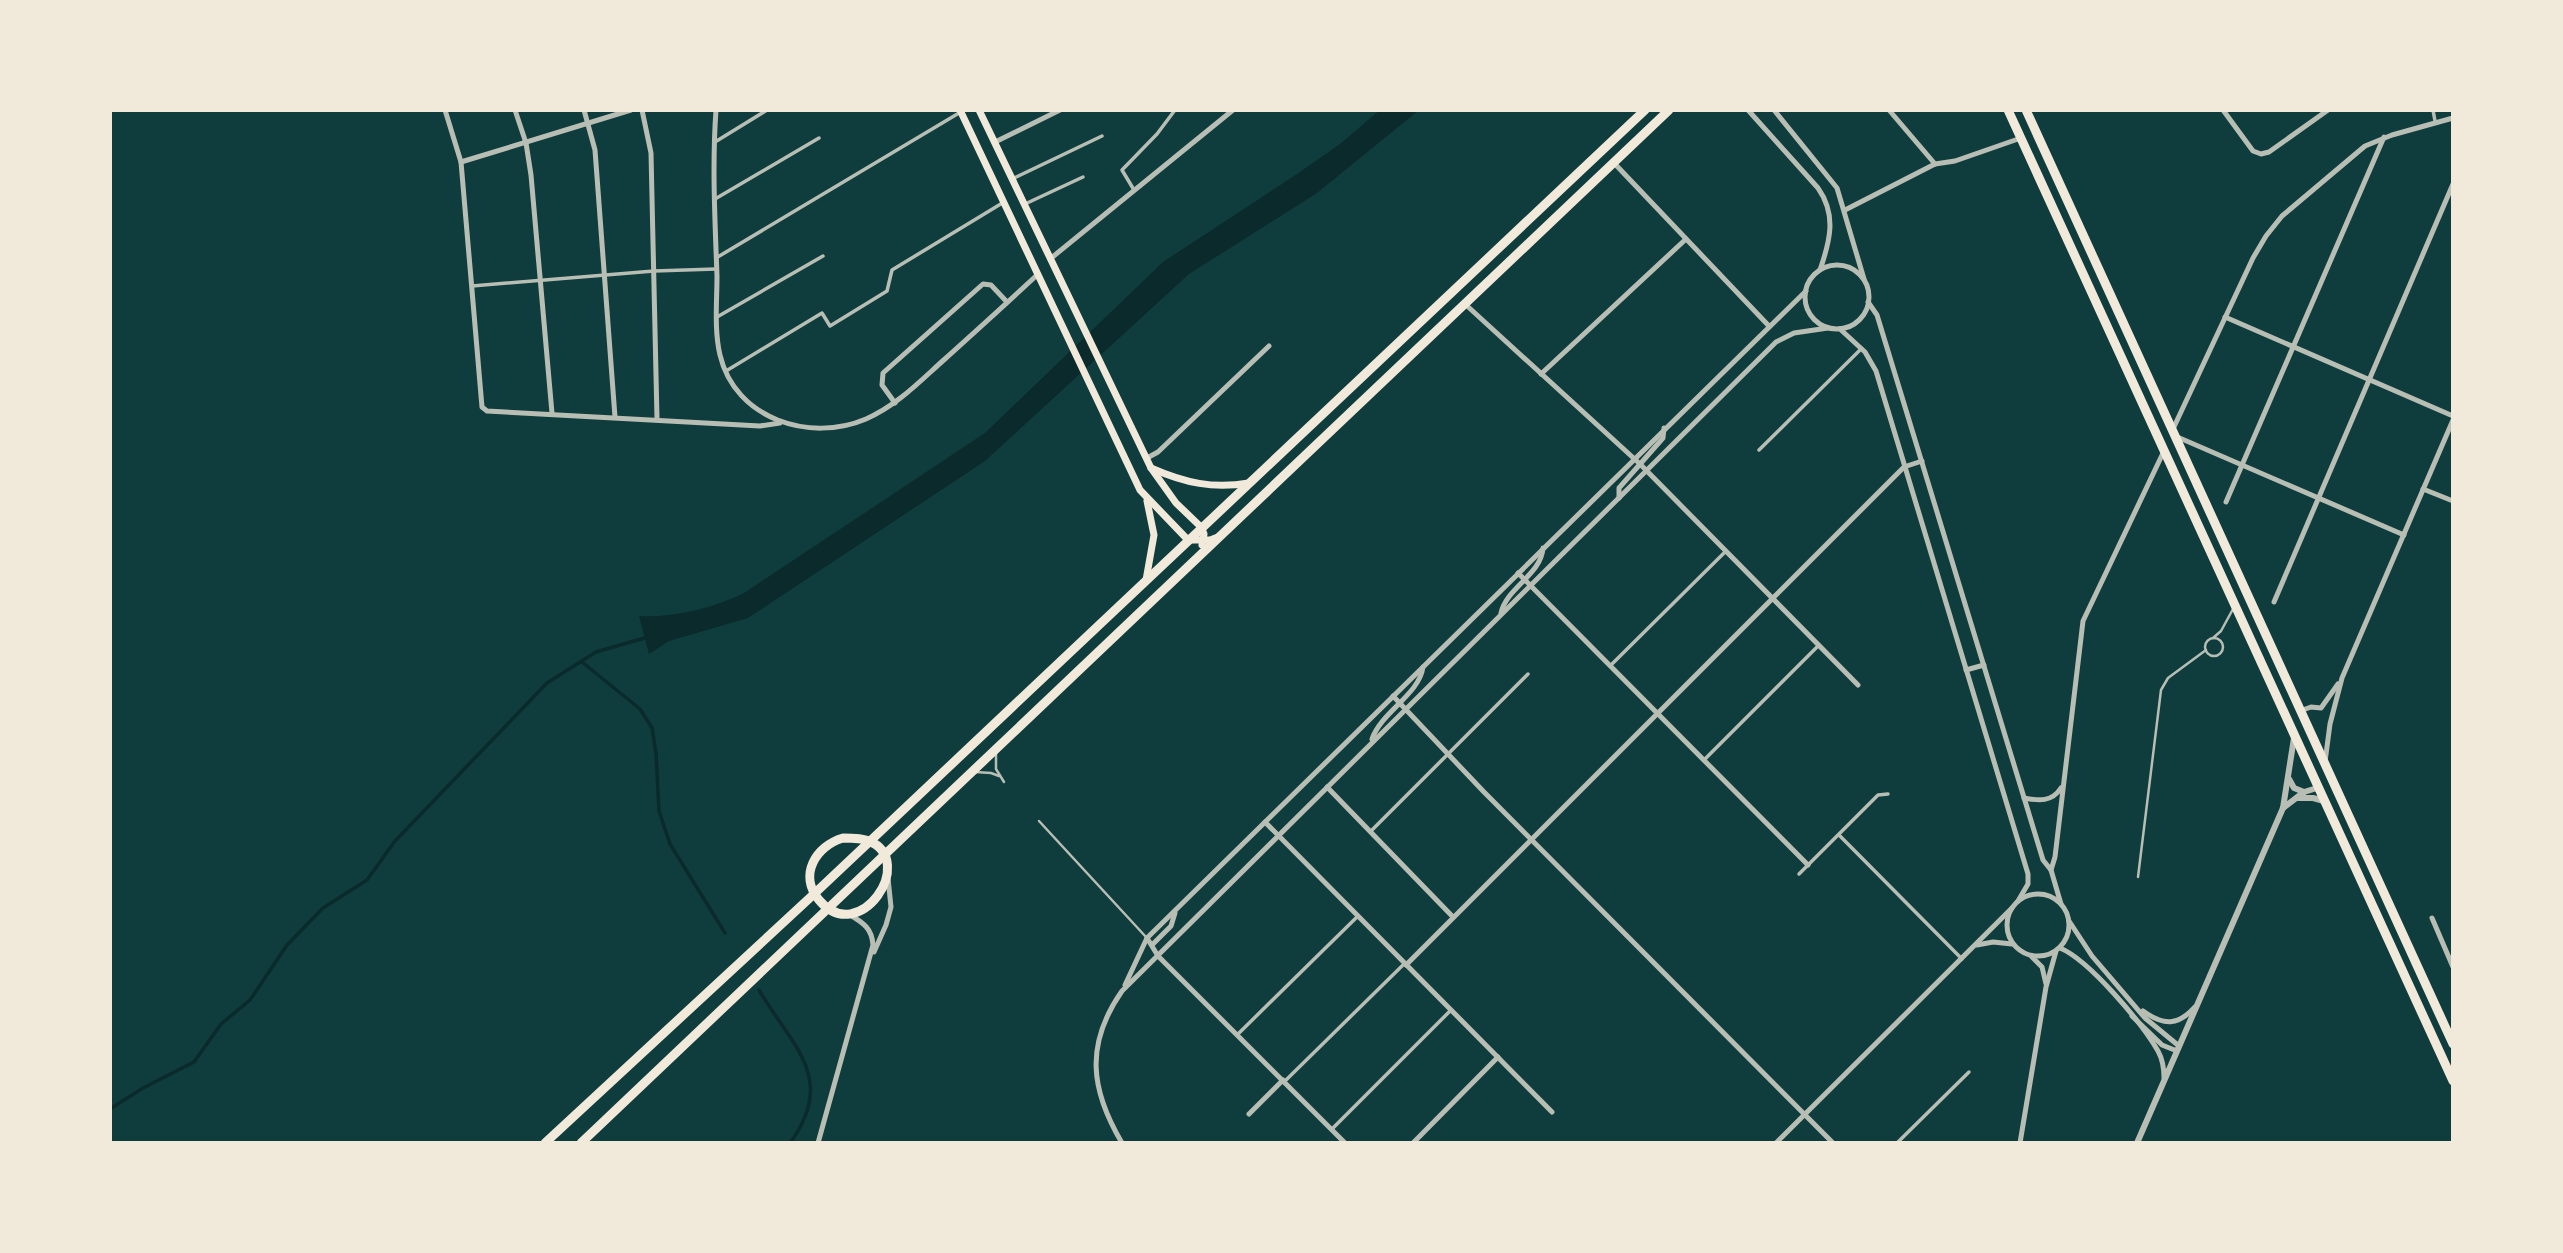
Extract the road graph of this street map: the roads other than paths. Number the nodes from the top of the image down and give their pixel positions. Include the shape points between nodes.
1 (445, 110) edge
2 (515, 110) edge
3 (584, 110) edge
4 (631, 110) edge
5 (642, 110) edge
6 (716, 110) edge
7 (767, 110) edge
8 (979, 110) edge
9 (1060, 110) edge
10 (1175, 110) edge
11 (1233, 110) edge
12 (1645, 110) edge
13 (1669, 110) edge
14 (1748, 110) edge
15 (1774, 110) edge
16 (1889, 110) edge
17 (2008, 110) edge
18 (2026, 110) edge
19 (2223, 110) edge
20 (2328, 110) edge
21 (2433, 110) edge
22 (961, 111) edge
23 (2453, 118) edge
24 (2435, 121) junction
25 (589, 123) junction
26 (1102, 136) dead end
27 (2384, 137) junction
28 (819, 138) dead end
29 (2021, 138) junction
30 (715, 142) junction
31 (995, 142) junction
32 (526, 143) junction
33 (461, 162) junction
34 (1614, 163) junction
35 (1935, 164) junction
36 (1083, 177) dead end
37 (1012, 179) junction
38 (2453, 184) edge
39 (1134, 190) junction
40 (715, 199) junction
41 (1003, 202) junction
42 (1024, 205) junction
43 (1845, 210) junction
44 (1686, 239) junction
45 (823, 256) dead end
46 (716, 258) junction
47 (1050, 258) junction
48 (716, 269) junction
49 (1820, 270) junction
50 (654, 271) junction
51 (604, 274) junction
52 (1037, 275) junction
53 (540, 280) junction
54 (1865, 282) junction
55 (472, 286) junction
56 (1806, 290) junction
57 (1868, 302) junction
58 (1007, 303) junction
59 (1465, 304) junction
60 (718, 317) junction
61 (2225, 317) junction
62 (1768, 325) junction
63 (1828, 328) junction
64 (1840, 329) junction
65 (1269, 346) dead end
66 (2293, 347) junction
67 (1861, 349) junction
68 (726, 371) junction
69 (1541, 374) junction
70 (2369, 380) junction
71 (895, 402) junction
72 (552, 413) junction
73 (615, 417) junction
74 (2453, 418) edge
75 (657, 419) junction
76 (783, 422) junction
77 (1664, 428) junction
78 (2174, 433) junction
79 (1759, 450) dead end
80 (2164, 451) junction
81 (1147, 458) junction
82 (1634, 458) junction
83 (1922, 461) junction
84 (1640, 464) junction
85 (2242, 465) junction
86 (1904, 467) junction
87 (1151, 468) junction
88 (1646, 470) junction
89 (1249, 483) junction
90 (2423, 489) junction
91 (1144, 494) junction
92 (1619, 498) junction
93 (2317, 498) junction
94 (2453, 501) edge
95 (2226, 502) dead end
96 (1201, 527) junction
97 (2404, 535) junction
98 (1219, 536) junction
99 (1188, 540) junction
100 (1203, 541) junction
101 (1543, 548) junction
102 (1726, 551) junction
103 (1197, 557) junction
104 (1518, 573) junction
105 (1524, 579) junction
106 (1146, 580) junction
107 (1530, 585) junction
108 (1773, 598) junction
109 (2274, 602) dead end
110 (2234, 606) junction
111 (1501, 613) junction
112 (2213, 639) junction
113 (1819, 645) junction
114 (2206, 650) junction
115 (1984, 665) junction
116 (1610, 666) junction
117 (1423, 667) junction
118 (1966, 670) junction
119 (1528, 674) dead end
120 (2342, 678) junction
121 (1858, 685) dead end
122 (1393, 696) junction
123 (1399, 703) junction
124 (2321, 708) junction
125 (1404, 709) junction
126 (2300, 711) junction
127 (1657, 713) junction
128 (2330, 724) junction
129 (2294, 738) junction
130 (1370, 744) junction
131 (999, 745) junction
132 (1448, 755) junction
133 (1704, 760) junction
134 (2324, 765) junction
135 (968, 774) junction
136 (2288, 774) junction
137 (999, 776) junction
138 (1004, 782) dead end
139 (2063, 786) junction
140 (1327, 787) junction
141 (2317, 788) junction
142 (2304, 792) junction
143 (1888, 794) dead end
144 (2024, 798) junction
145 (2296, 798) junction
146 (2323, 800) junction
147 (2283, 807) junction
148 (1039, 821) dead end
149 (1265, 822) junction
150 (1371, 831) junction
151 (1839, 835) junction
152 (1278, 836) junction
153 (1532, 838) junction
154 (870, 841) junction
155 (885, 854) junction
156 (1808, 865) junction
157 (2051, 870) junction
158 (887, 872) junction
159 (1799, 874) dead end
160 (2138, 877) dead end
161 (814, 894) junction
162 (2018, 901) junction
163 (2061, 904) junction
164 (828, 908) junction
165 (2012, 908) junction
166 (1176, 910) junction
167 (847, 914) junction
168 (1357, 916) junction
169 (1453, 917) junction
170 (2432, 918) dead end
171 (2069, 921) junction
172 (1147, 938) junction
173 (2012, 944) junction
174 (1152, 945) junction
175 (1977, 945) junction
176 (2058, 949) junction
177 (2028, 955) junction
178 (1158, 956) junction
179 (1962, 959) junction
180 (1405, 964) junction
181 (2453, 967) edge
182 (867, 968) junction
183 (2046, 987) junction
184 (1122, 991) junction
185 (2197, 1004) junction
186 (2140, 1009) junction
187 (1451, 1010) junction
188 (2132, 1016) junction
189 (1237, 1035) junction
190 (2453, 1044) edge
191 (2178, 1049) junction
192 (1498, 1057) junction
193 (1969, 1072) dead end
194 (1283, 1081) junction
195 (2453, 1081) edge
196 (2163, 1083) junction
197 (1552, 1112) dead end
198 (1249, 1114) dead end
199 (1805, 1115) junction
200 (1332, 1129) junction
201 (545, 1143) edge
202 (581, 1143) edge
203 (818, 1143) edge
204 (1122, 1143) edge
205 (1345, 1143) edge
206 (1413, 1143) edge
207 (1776, 1143) edge
208 (1833, 1143) edge
209 (1897, 1143) edge
210 (2020, 1143) edge
211 (2137, 1143) edge

1 - 33 street
2 - 32 street
3 - 25 street
4 - 25 street
5 - 50 street via 651,153
6 - 30 street
7 - 30 street
8 - 31 main road
9 - 31 street
10 - 39 street via 1122,170
11 - 39 street
12 - 89 highway
13 - 34 highway
14 - 49 street via 1826,202 1831,231
15 - 43 street via 1833,181
16 - 35 street
17 - 29 highway
18 - 78 highway
19 - 20 street via 2253,151 2261,154
21 - 24 street
22 - 41 main road
22 - 46 street
23 - 24 street
24 - 27 street
25 - 32 street
25 - 51 street
26 - 37 street
27 - 61 street via 2354,154 2282,216 2253,258
27 - 66 street
28 - 40 street
29 - 35 street
29 - 80 highway
30 - 40 street
31 - 37 main road
32 - 33 street
32 - 53 street
33 - 55 street
34 - 44 street
34 - 59 highway
35 - 43 street
36 - 42 street
37 - 42 main road
38 - 70 street
39 - 47 street
40 - 46 street
41 - 52 main road
41 - 68 street via 892,270 887,291 830,326 822,313
42 - 47 main road
43 - 54 street
44 - 62 street
44 - 69 street
45 - 60 street
46 - 48 street
47 - 81 main road
48 - 50 street
48 - 60 street
49 - 54 street via 1845,266
49 - 56 street
50 - 51 street
50 - 75 street
51 - 53 street
51 - 73 street
52 - 58 street
52 - 91 main road
53 - 55 street
53 - 72 street
54 - 57 street
55 - 72 street via 482,407 486,411
56 - 62 street
56 - 63 street via 1810,315
57 - 64 street via 1860,319
57 - 83 street via 1877,315
58 - 71 street
58 - 71 street via 991,285 983,284 910,347 881,377
59 - 69 street
59 - 98 highway
60 - 68 street
61 - 66 street
61 - 78 street
62 - 77 street
63 - 64 street
63 - 88 street via 1794,333 1776,342
64 - 67 street
65 - 81 street
66 - 70 street
66 - 85 street
67 - 79 street
67 - 86 street via 1876,371
68 - 76 street via 754,407
69 - 82 street
70 - 74 street
70 - 93 street
71 - 76 street via 846,426 812,429
72 - 73 street
73 - 75 street
74 - 90 street
75 - 76 street via 760,426
77 - 82 street
77 - 84 street via 1663,438
78 - 85 street
78 - 126 highway
80 - 110 highway
80 - 139 street via 2082,621
81 - 87 main road
82 - 84 street
82 - 101 street
83 - 86 street
83 - 115 street
84 - 88 street
84 - 92 street via 1619,488
85 - 93 street
85 - 95 street
86 - 108 street
86 - 118 street
87 - 89 main road via 1196,484
87 - 96 main road
88 - 92 street
88 - 102 street
89 - 96 highway
90 - 94 street
90 - 97 street
91 - 99 main road
91 - 106 main road via 1154,535
92 - 107 street
93 - 97 street
93 - 109 street
96 - 99 highway
96 - 100 main road
97 - 120 street
98 - 100 main road
98 - 103 highway
99 - 100 main road
99 - 106 highway
100 - 103 main road
101 - 104 street
101 - 105 street via 1539,563
102 - 108 street
102 - 116 street
103 - 131 highway
104 - 105 street
104 - 117 street
105 - 107 street
105 - 111 street via 1504,601
106 - 154 highway
107 - 111 street
107 - 116 street
108 - 113 street
108 - 127 street
110 - 112 lane
110 - 129 highway
111 - 125 street
112 - 114 lane
112 - 114 lane via 2222,643 2222,651 2213,656
113 - 121 street
113 - 133 street
114 - 160 lane via 2168,678 2161,690
115 - 118 street
115 - 144 street
116 - 127 street
117 - 122 street
117 - 123 street via 1422,678
118 - 162 street via 2028,874
119 - 132 street
120 - 124 street
120 - 128 street
122 - 123 street
122 - 149 street
123 - 125 street
123 - 130 street via 1377,725
124 - 126 street
124 - 128 street
125 - 130 street
125 - 132 street
126 - 129 highway
126 - 134 highway
127 - 133 street
127 - 153 street
128 - 134 street
129 - 136 street
129 - 141 highway
130 - 140 street
131 - 135 highway
131 - 137 lane via 995,761
132 - 150 street
132 - 153 street
133 - 156 street
134 - 141 highway
134 - 190 highway
135 - 137 lane via 984,771
135 - 155 highway
136 - 142 street via 2290,783
136 - 147 street
137 - 138 lane
139 - 144 street via 2046,800
139 - 157 street
140 - 150 street
140 - 152 street
141 - 142 street
141 - 146 highway
142 - 145 street
143 - 151 street via 1878,795
144 - 157 street via 2043,860
145 - 146 street
145 - 147 street
146 - 195 highway
147 - 185 street
148 - 172 lane
149 - 152 street
149 - 166 street
150 - 169 street
151 - 156 street
151 - 179 street
152 - 168 street
152 - 178 street
153 - 169 street
153 - 199 street
154 - 155 highway
154 - 161 highway
154 - 161 highway via 843,838 821,849 810,870
155 - 158 highway
155 - 164 highway
156 - 159 street
157 - 163 street
158 - 167 highway via 874,902
158 - 182 street via 891,907
161 - 164 highway
161 - 201 highway
162 - 163 street via 2045,895
162 - 165 street
163 - 171 street
164 - 167 highway
164 - 202 highway
165 - 173 street via 2006,926
165 - 175 street
166 - 172 street
166 - 174 street via 1171,926
167 - 182 street via 872,934
168 - 180 street
168 - 189 street
169 - 180 street
170 - 181 street
171 - 176 street via 2066,940
171 - 186 street via 2092,956
172 - 174 street
172 - 184 street
173 - 175 street
173 - 177 street
174 - 178 street
175 - 179 street
176 - 177 street via 2038,957
176 - 183 street
176 - 188 street via 2084,963
177 - 183 street via 2042,967
178 - 184 street
178 - 189 street
179 - 199 street
180 - 187 street
180 - 194 street
182 - 203 street
183 - 210 street
184 - 204 street via 1101,1027 1096,1063 1100,1095
185 - 186 street via 2189,1014 2170,1022
185 - 191 street
186 - 191 street
187 - 192 street
187 - 200 street
188 - 191 street via 2162,1045
188 - 196 street via 2158,1051
189 - 194 street
191 - 196 street
192 - 197 street
192 - 206 street
193 - 209 street
194 - 198 street
194 - 200 street
196 - 211 street
199 - 207 street
199 - 208 street
200 - 205 street

